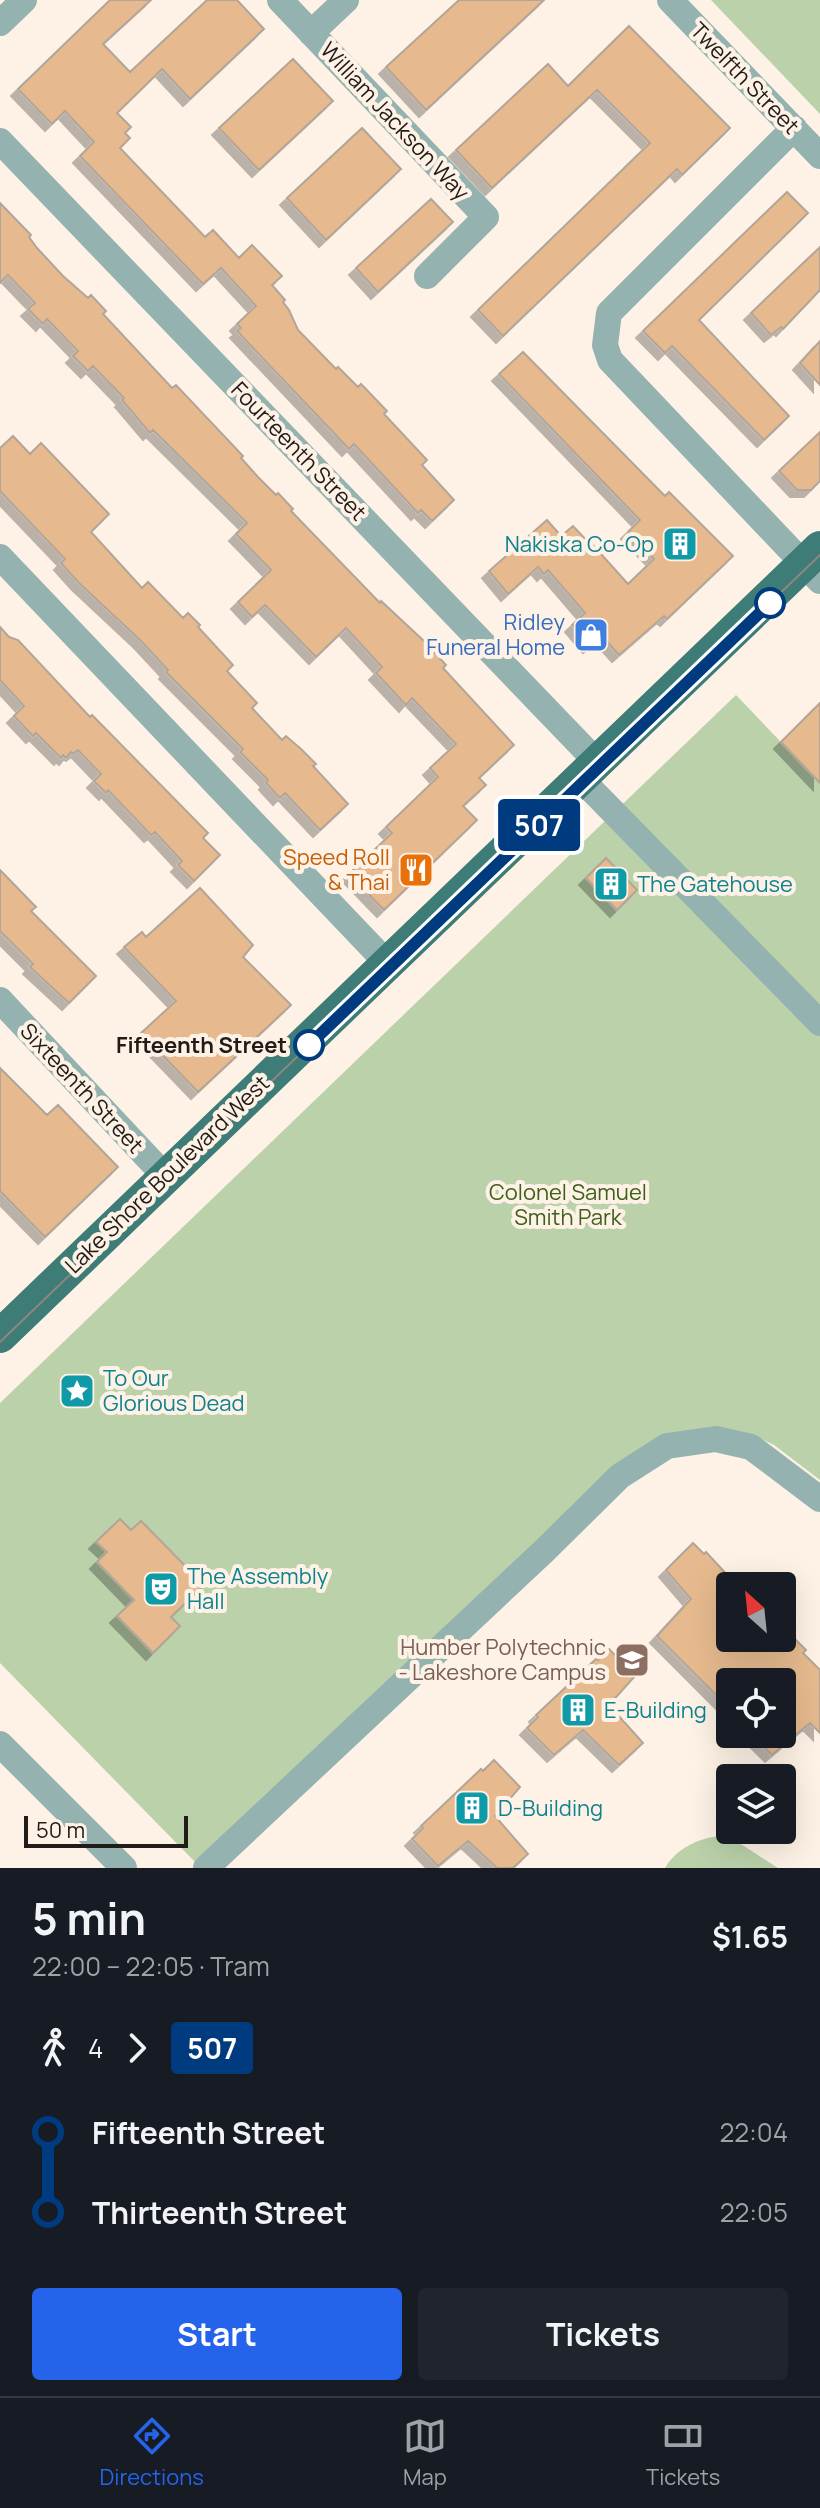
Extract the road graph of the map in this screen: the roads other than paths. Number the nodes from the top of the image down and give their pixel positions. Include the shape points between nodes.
1 (24, 0) edge
2 (280, 0) edge
3 (346, 0) edge
4 (670, 0) edge
5 (0, 23) edge
6 (311, 33) junction
7 (794, 128) junction
8 (0, 141) edge
9 (820, 156) edge
10 (427, 276) dead end
11 (0, 557) edge
12 (814, 564) edge
13 (589, 770) junction
14 (387, 963) junction
15 (0, 1000) edge
16 (820, 1023) edge
17 (165, 1176) junction
18 (0, 1336) edge
19 (820, 1499) edge
20 (0, 1744) edge
21 (124, 1868) edge
22 (206, 1868) edge

1 - 5 street
2 - 6 street, William Jackson Way
3 - 6 street
4 - 7 street, Twelfth Street
6 - 10 street, William Jackson Way via 486,217
7 - 9 street, Twelfth Street
7 - 12 street via 609,313 605,345 610,360
8 - 13 street, Fourteenth Street
11 - 14 street
12 - 13 main road, Lake Shore Boulevard West
13 - 14 main road, Lake Shore Boulevard West
13 - 16 street, Fourteenth Street
14 - 17 main road, Lake Shore Boulevard West
15 - 17 street, Sixteenth Street
17 - 18 main road, Lake Shore Boulevard West
19 - 22 street via 751,1447 716,1439 667,1446 620,1476
20 - 21 street

